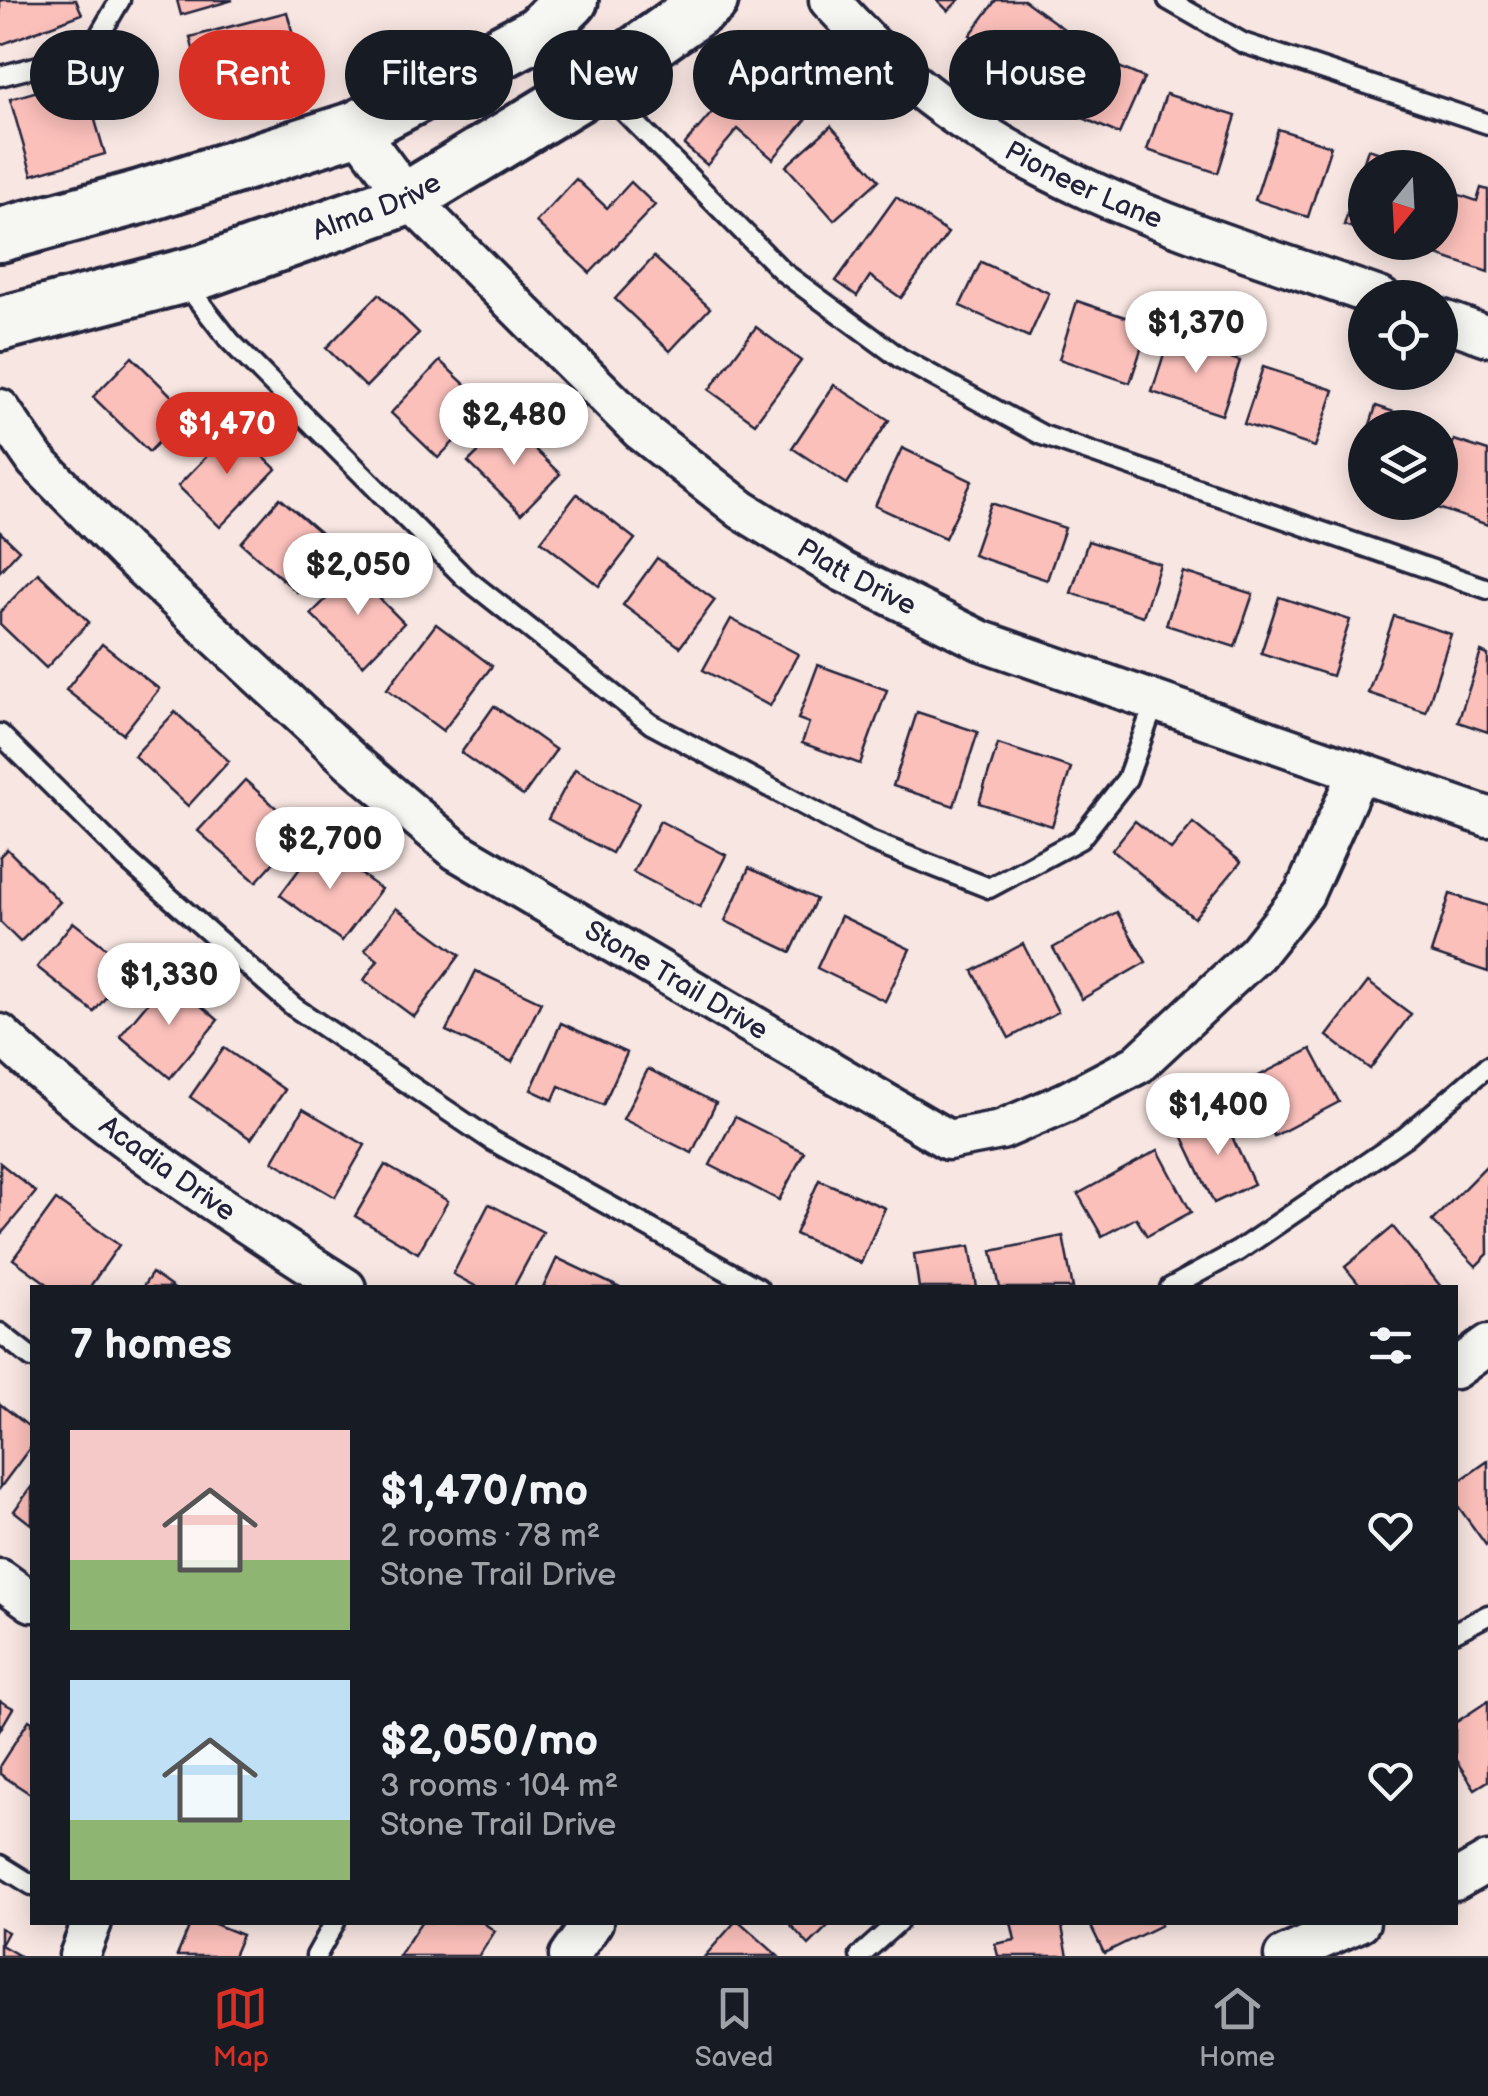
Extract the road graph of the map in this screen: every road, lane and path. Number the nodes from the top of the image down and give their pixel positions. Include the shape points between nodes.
1 (120, 0) edge
2 (571, 0) edge
3 (711, 0) edge
4 (829, 0) edge
5 (1168, 0) edge
6 (669, 30) edge
7 (0, 76) edge
8 (536, 120) edge
9 (633, 120) edge
10 (1488, 124) edge
11 (356, 128) junction
12 (408, 198) junction
13 (0, 235) edge
14 (179, 277) junction
15 (1348, 286) edge
16 (0, 324) edge
17 (1458, 325) edge
18 (1488, 336) edge
19 (0, 409) edge
20 (1488, 589) edge
21 (1155, 702) junction
22 (0, 734) edge
23 (1358, 774) junction
24 (1488, 817) edge
25 (0, 1034) edge
26 (1488, 1066) edge
27 (341, 1285) edge
28 (753, 1285) edge
29 (1176, 1285) edge
30 (0, 1333) edge
31 (1488, 1345) edge
32 (30, 1356) edge
33 (1458, 1367) edge
34 (0, 1579) edge
35 (30, 1601) edge
36 (1488, 1615) edge
37 (1458, 1630) edge
38 (1488, 1862) edge
39 (0, 1866) edge
40 (1458, 1879) edge
41 (30, 1884) edge
42 (91, 1925) edge
43 (333, 1925) edge
44 (592, 1925) edge
45 (895, 1925) edge
46 (1353, 1925) edge
47 (79, 1956) edge
48 (316, 1956) edge
49 (569, 1956) edge
50 (860, 1956) edge
51 (1284, 1956) edge

1 - 7 lane via 89,53
2 - 11 main road via 539,32
3 - 6 main road, Alma Drive
4 - 15 street, Pioneer Lane via 900,72 975,128 1051,172
5 - 10 lane via 1243,42
8 - 12 main road, Alma Drive
9 - 20 lane via 784,272 900,358 1042,435
11 - 12 street, Platt Drive
11 - 13 main road
12 - 14 main road, Alma Drive
12 - 21 street, Platt Drive via 640,430 742,510 843,572 982,641
14 - 16 main road, Alma Drive
14 - 21 lane via 230,341 464,578 651,724 872,842 989,888 1080,839 1127,780
17 - 18 street
19 - 23 street, Stone Trail Drive via 36,460 125,551 457,851 948,1140 1001,1130 1138,1064 1257,953 1304,894
21 - 23 street, Platt Drive
22 - 28 lane via 126,860 294,1007 491,1140
23 - 24 street, Platt Drive
25 - 27 street, Acadia Drive via 208,1200
26 - 29 lane via 1406,1137 1238,1251
30 - 32 lane
31 - 33 street
34 - 35 street
36 - 37 lane
38 - 40 street
39 - 41 lane
42 - 47 street
43 - 48 lane
44 - 49 street
45 - 50 lane
46 - 51 street

